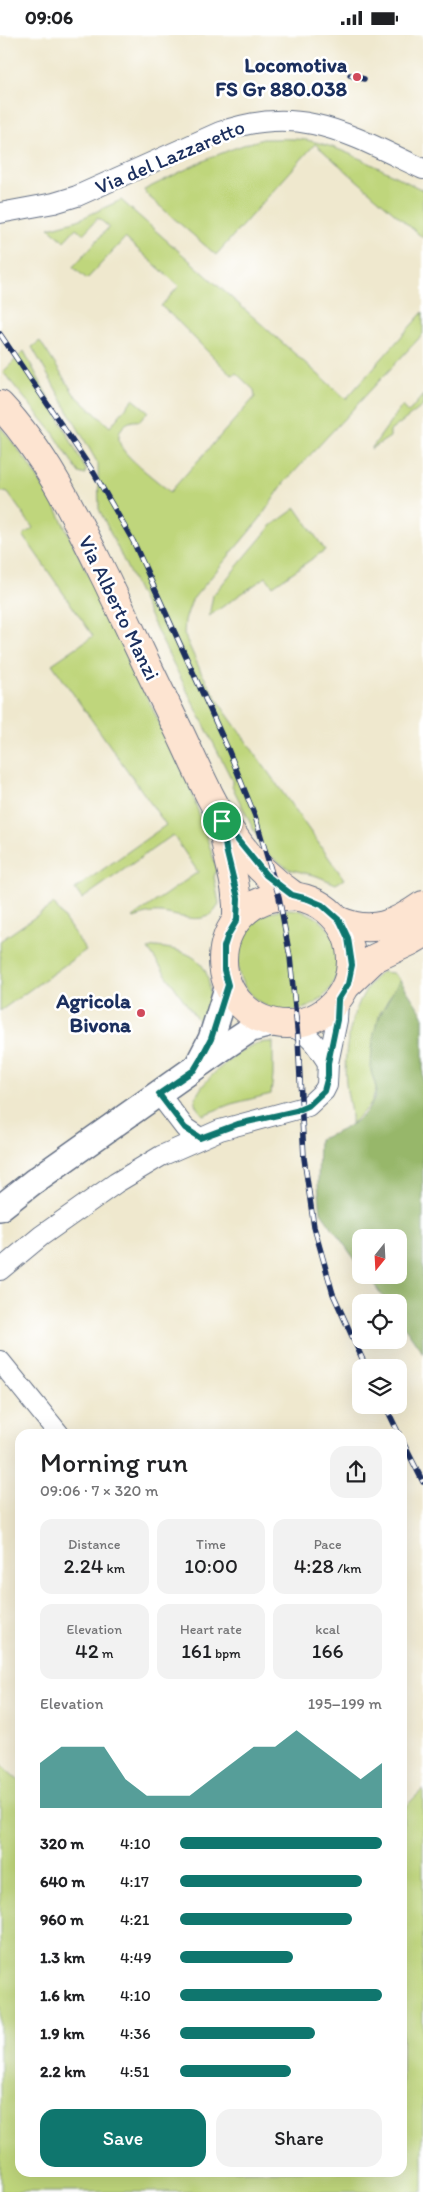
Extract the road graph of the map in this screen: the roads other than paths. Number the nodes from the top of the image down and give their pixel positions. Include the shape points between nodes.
1 (423, 169) edge
2 (0, 213) edge
3 (0, 405) edge
4 (222, 821) junction
5 (292, 895) junction
6 (423, 905) edge
7 (237, 920) junction
8 (340, 921) junction
9 (423, 934) edge
10 (228, 985) junction
11 (343, 992) junction
12 (283, 1024) junction
13 (328, 1063) junction
14 (194, 1070) junction
15 (159, 1094) junction
16 (200, 1138) junction
17 (0, 1208) edge
18 (0, 1270) edge
19 (0, 1361) edge
20 (55, 1429) edge

1 - 2 street, Via del Lazzaretto via 322,125 268,120 220,132 77,196
3 - 4 main road, Via Alberto Manzi via 47,465 81,527
4 - 5 main road, Via Alberto Manzi via 257,867
4 - 7 main road, Via Alberto Manzi via 238,898
5 - 7 main road via 266,899 250,907
5 - 8 main road via 322,905
6 - 8 main road via 400,921 376,928 354,927
7 - 10 main road via 224,947
8 - 11 main road via 350,946 352,965
9 - 11 main road via 375,958 359,971
10 - 12 main road via 247,1010 260,1019
10 - 14 street via 211,1039
11 - 12 main road via 318,1017
11 - 13 street
12 - 13 street via 305,1033 316,1043
12 - 14 street via 251,1029
13 - 16 street via 327,1085 308,1106 238,1124
14 - 15 street
15 - 16 street via 185,1128
15 - 17 street
16 - 18 street via 161,1156 116,1183 25,1247
19 - 20 street

